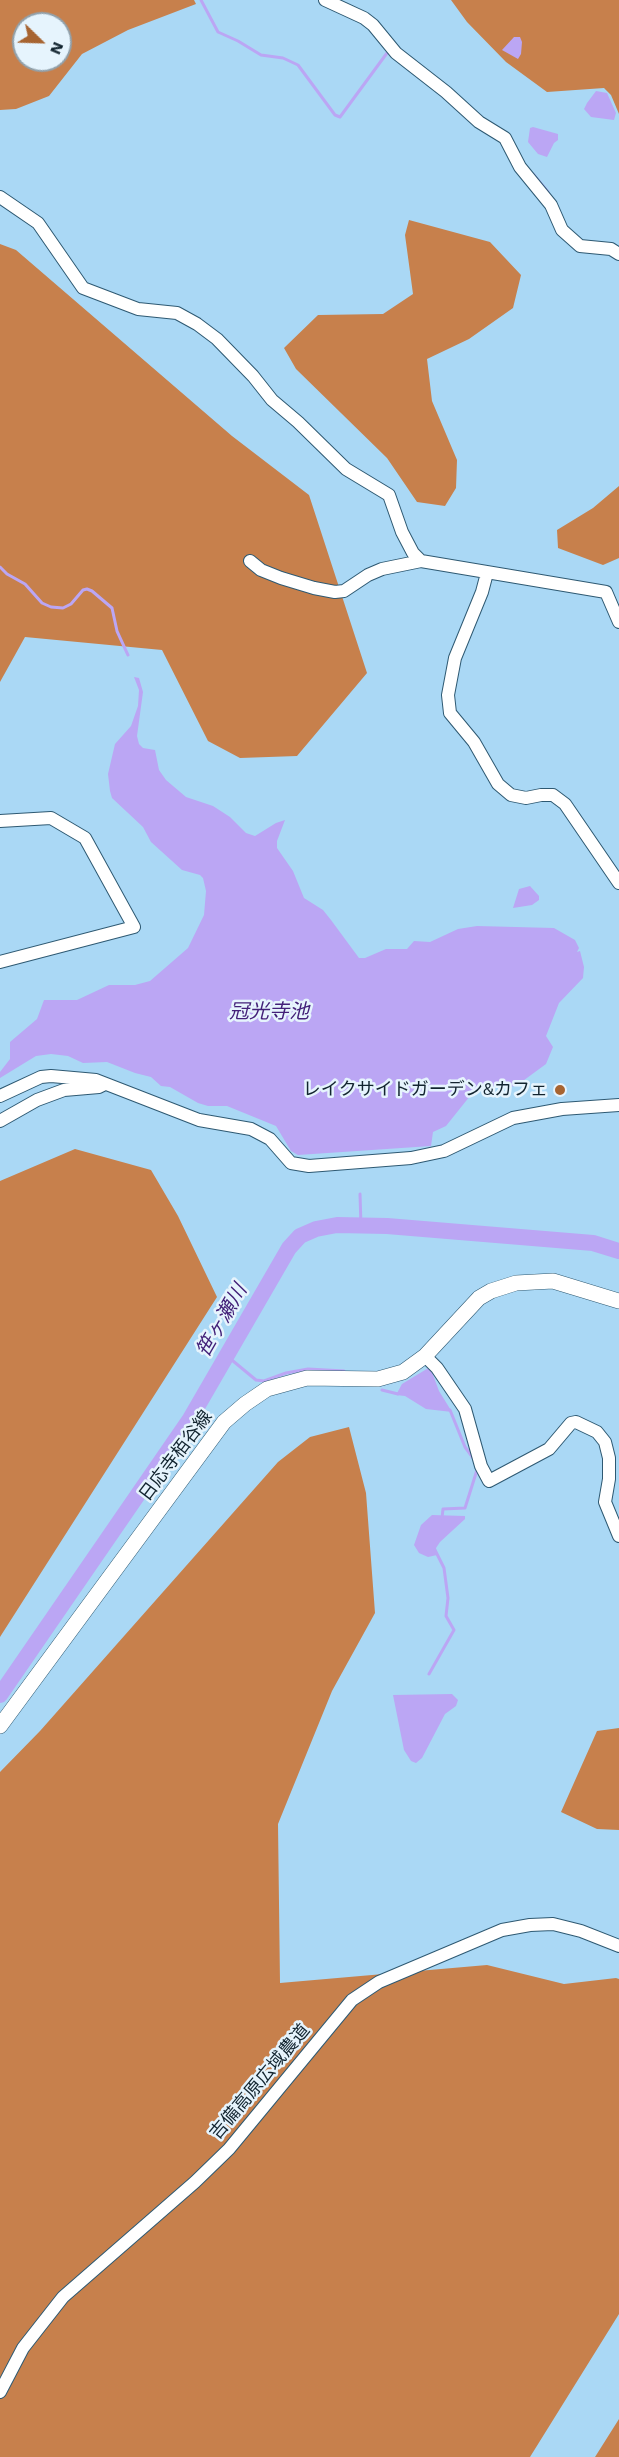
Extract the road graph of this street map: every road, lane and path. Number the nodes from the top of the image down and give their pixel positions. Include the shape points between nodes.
1 (325, 0) edge
2 (0, 197) edge
3 (619, 254) edge
4 (250, 561) dead end
5 (421, 561) junction
6 (487, 573) junction
7 (619, 622) edge
8 (0, 821) edge
9 (619, 883) edge
10 (0, 962) edge
11 (106, 1083) junction
12 (0, 1096) edge
13 (619, 1105) edge
14 (0, 1121) edge
15 (619, 1301) edge
16 (425, 1356) junction
17 (619, 1536) edge
18 (0, 1726) edge
19 (619, 1946) edge
20 (0, 2392) edge

1 - 3 street via 364,18 396,53 479,122 505,138 520,167 551,205 562,230 580,246 611,249
2 - 5 street via 38,223 83,288 138,309 177,314 217,339 272,400 346,469 389,495 402,532
4 - 5 street via 281,578 335,592 344,591 382,569
5 - 6 street
6 - 7 street via 606,592
6 - 9 street via 455,658 447,695 450,713 474,742 498,784 511,795 553,795 564,804
8 - 10 street via 51,818 86,838 134,927
11 - 12 street via 40,1077
11 - 13 street via 210,1124 251,1129 270,1139 291,1162 309,1166 411,1158 444,1151 513,1118 561,1109
11 - 14 street via 64,1090
15 - 16 main road, 日応寺栢谷線 via 553,1281 516,1283 479,1298
16 - 17 street via 465,1409 489,1481 549,1449 571,1423 597,1432 605,1442 609,1458 605,1502
16 - 18 main road, 日応寺栢谷線 via 403,1372 378,1379 307,1378 267,1389 224,1422
19 - 20 street, 吉備高原広域農道 via 553,1924 502,1930 379,1982 352,2000 229,2149 63,2297 23,2348

